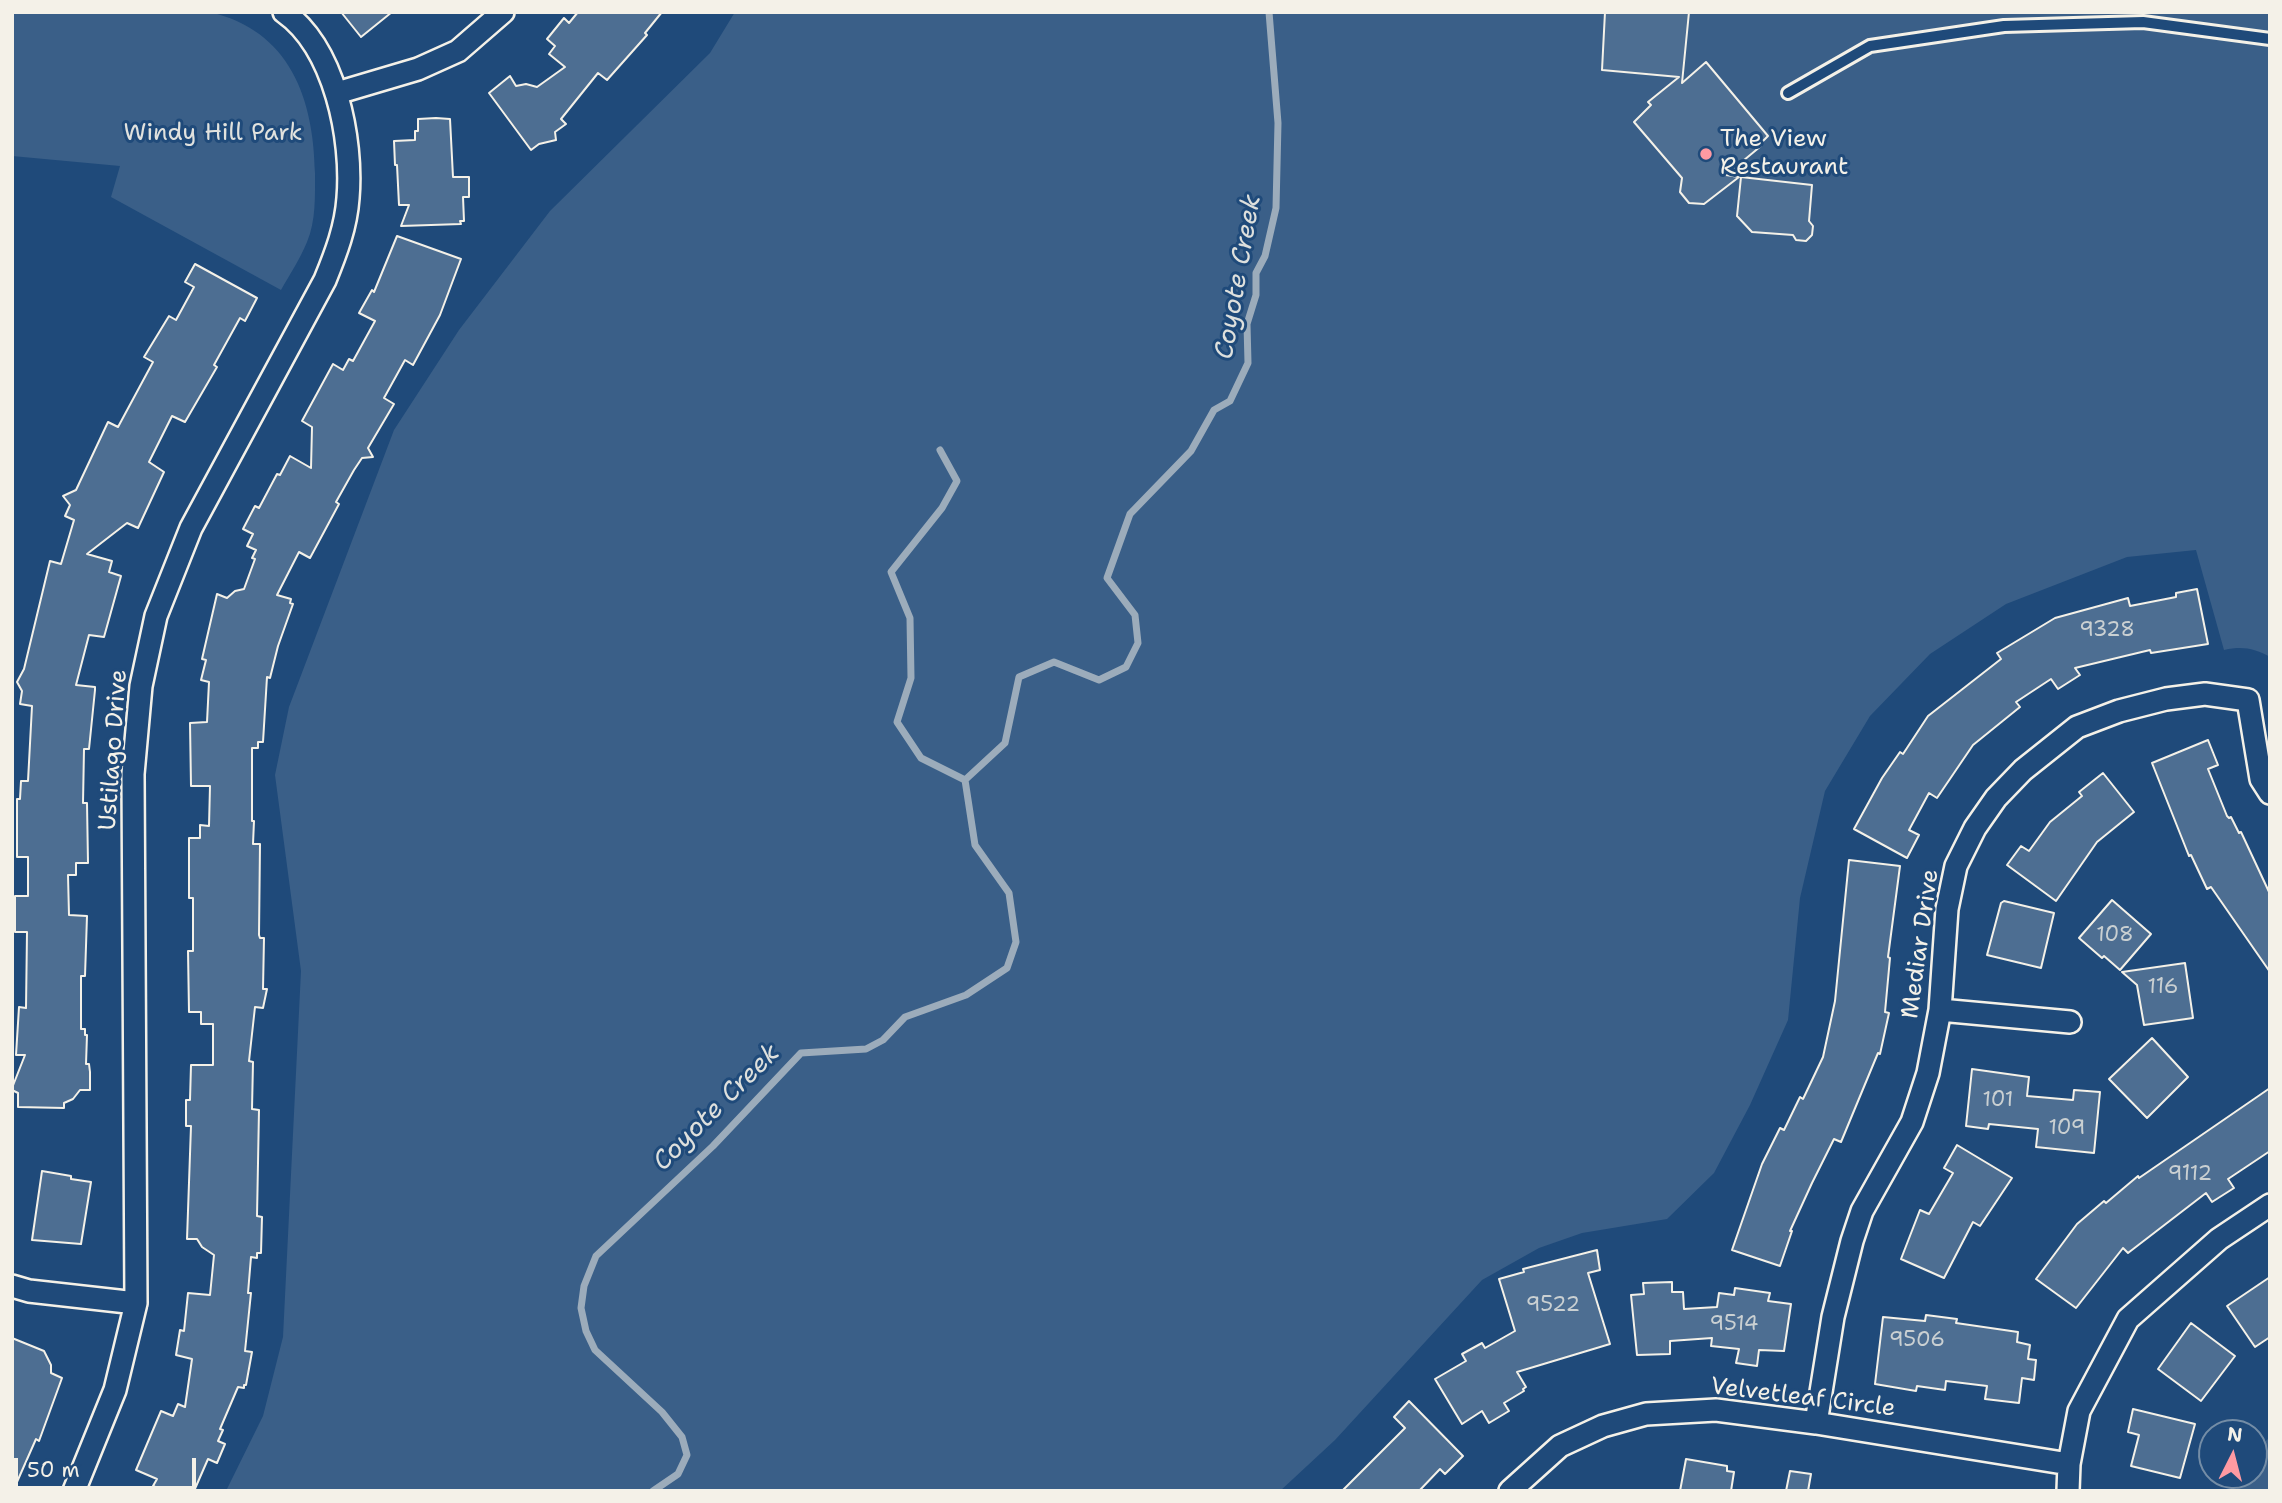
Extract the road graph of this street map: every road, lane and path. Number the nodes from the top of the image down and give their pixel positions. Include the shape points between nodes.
1 (285, 12) edge
2 (503, 12) edge
3 (2270, 39) edge
4 (337, 93) junction
5 (1788, 93) dead end
6 (2270, 793) edge
7 (1940, 1010) junction
8 (2070, 1022) dead end
9 (2270, 1205) edge
10 (12, 1286) edge
11 (136, 1303) junction
12 (1816, 1423) junction
13 (2069, 1464) junction
14 (74, 1491) edge
15 (1510, 1491) edge
16 (2068, 1491) edge

1 - 4 street, Ustilago Drive via 315,44
2 - 4 street via 458,51 418,69
3 - 5 lane via 2143,22 2004,26 1870,46
4 - 11 street, Ustilago Drive via 346,139 348,197 341,241 325,280 191,528 156,616 141,686 133,774
6 - 7 street, Mediar Drive via 2261,779 2248,701 2205,694 2166,699 2077,727 1996,798 1956,866 1947,909
7 - 8 street
7 - 12 street, Mediar Drive via 1928,1073 1912,1122 1862,1210 1852,1241 1833,1317
9 - 13 street via 2218,1239 2128,1319 2079,1411
10 - 11 street
11 - 14 street, Ustilago Drive via 116,1390
12 - 13 street, Velvetleaf Circle
12 - 15 street, Velvetleaf Circle via 1716,1410 1646,1414 1603,1426 1560,1446
13 - 16 street

